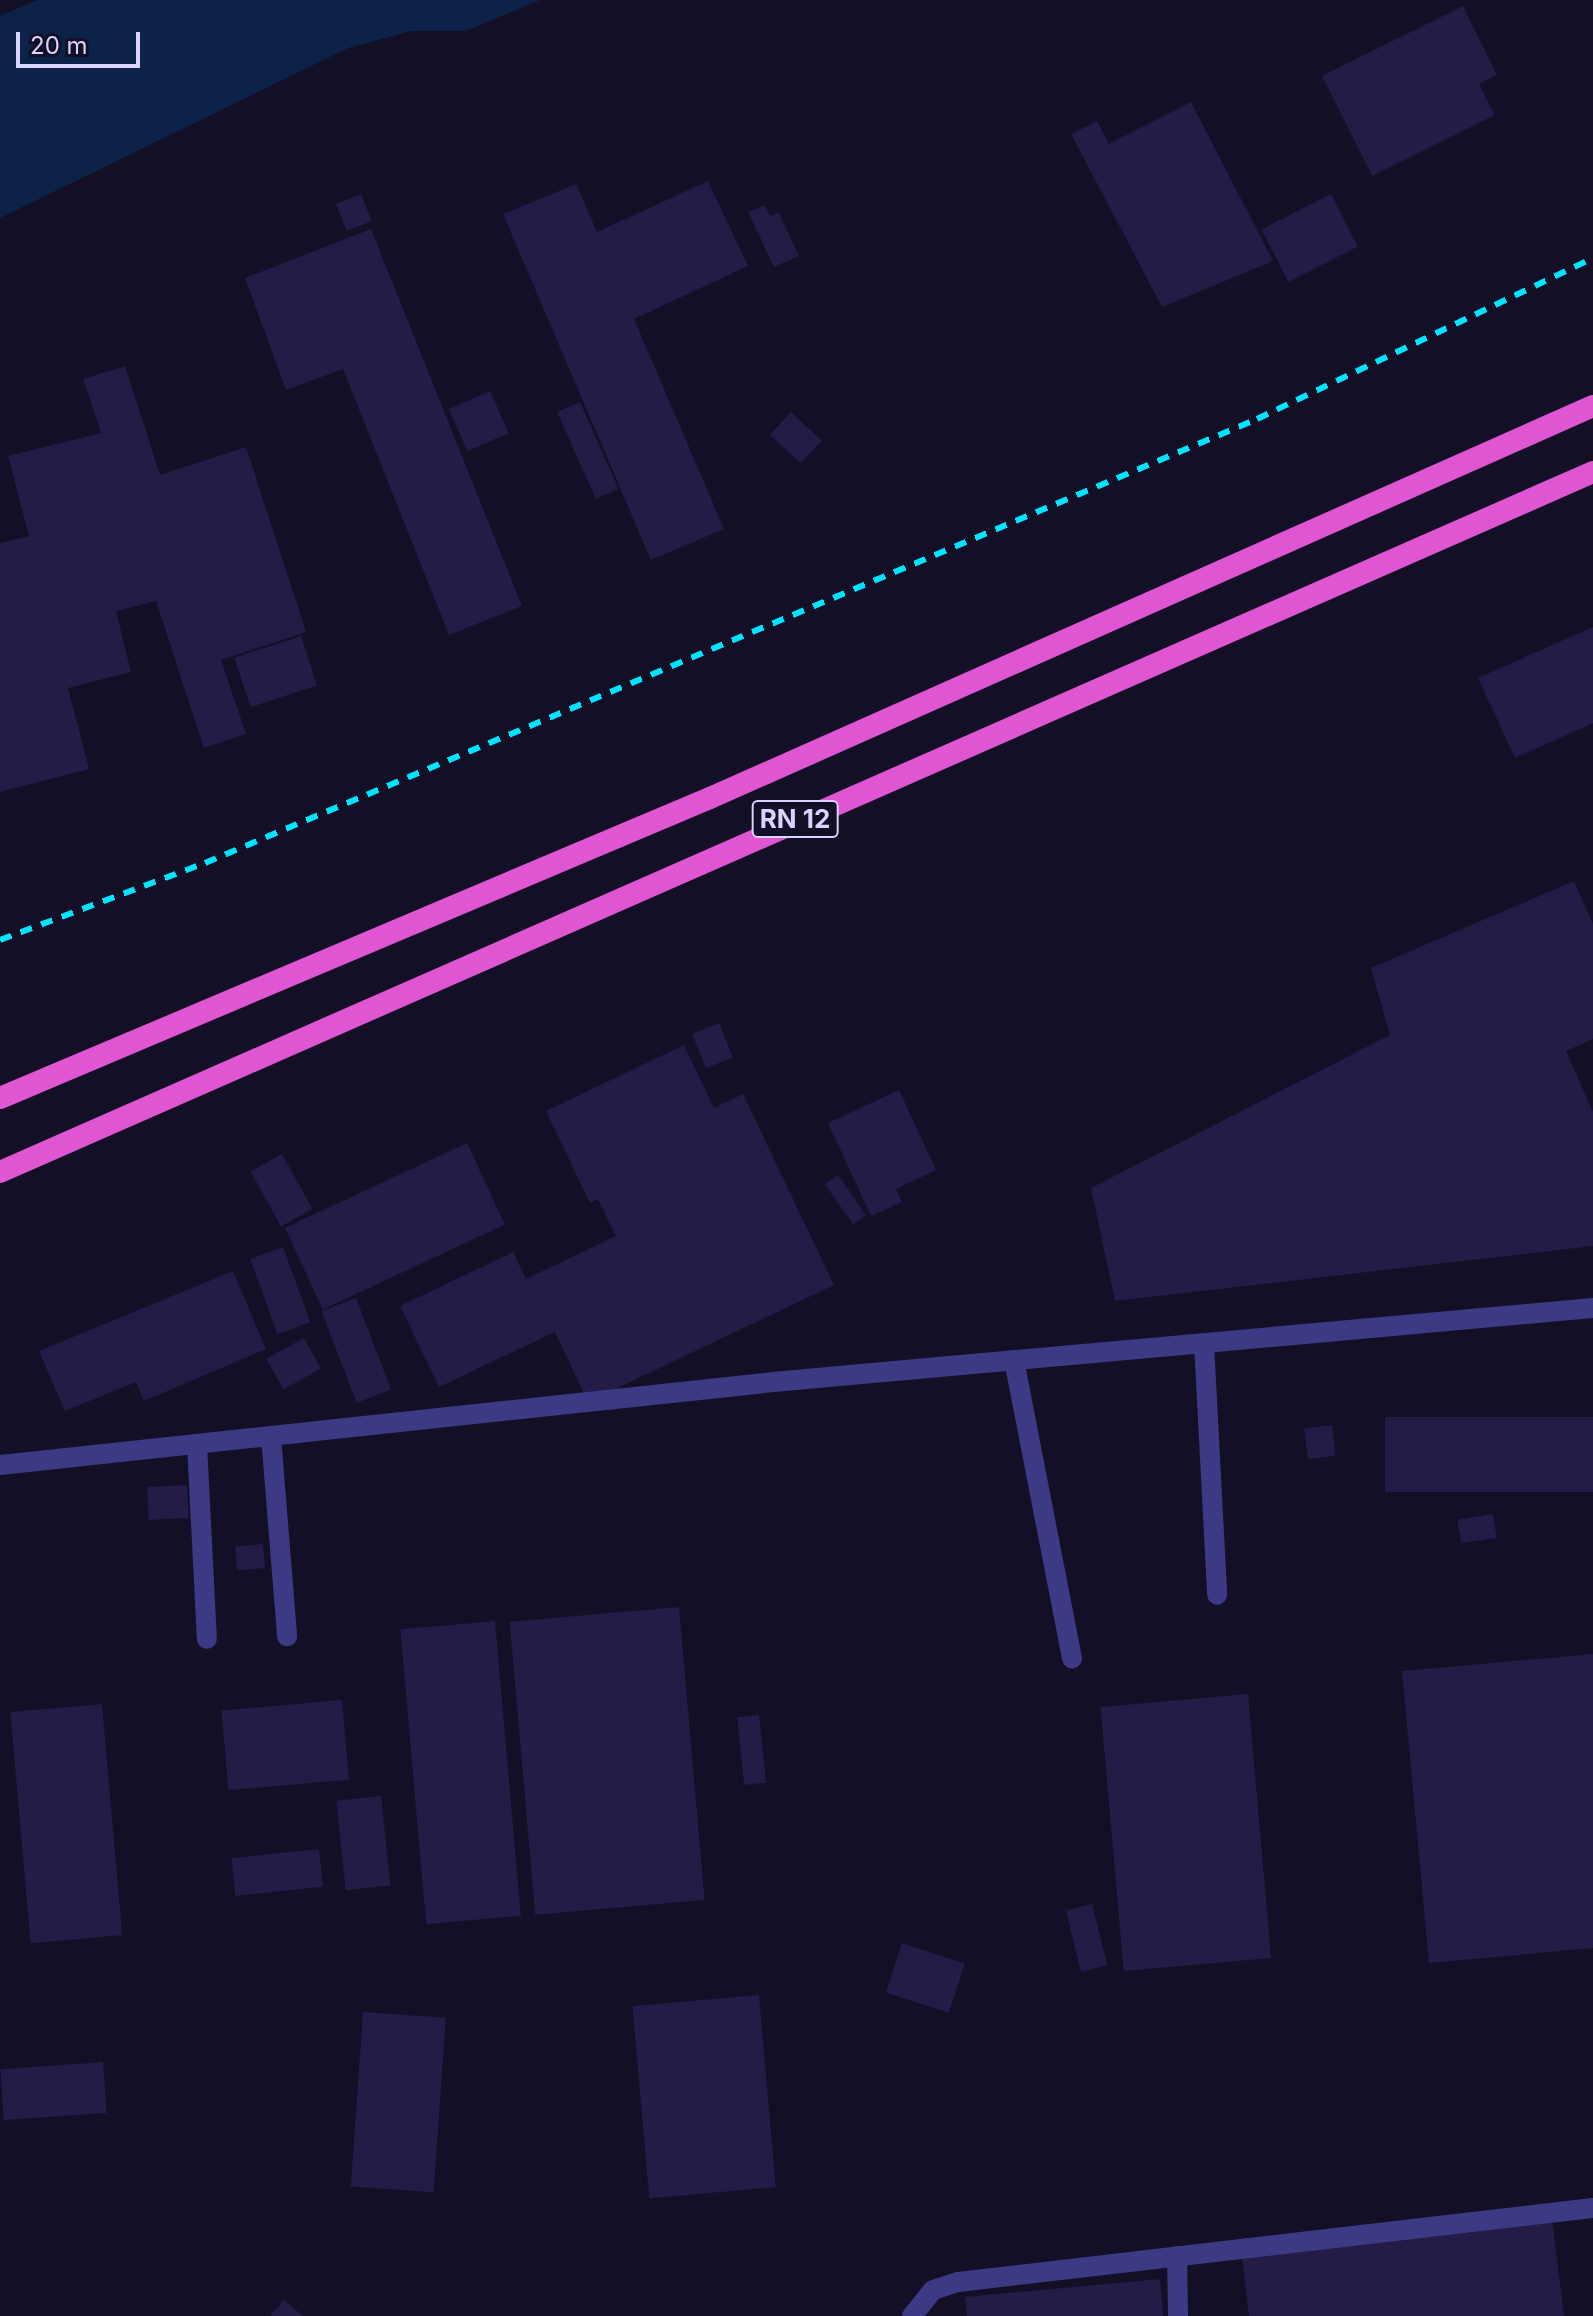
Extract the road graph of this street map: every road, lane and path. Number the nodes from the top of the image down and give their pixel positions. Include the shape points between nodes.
1 (1593, 406) edge
2 (1593, 472) edge
3 (0, 1098) edge
4 (0, 1172) edge
5 (1593, 1308) edge
6 (1204, 1343) junction
7 (1014, 1360) junction
8 (271, 1436) junction
9 (197, 1444) junction
10 (0, 1465) edge
11 (1217, 1595) dead end
12 (287, 1636) dead end
13 (207, 1639) dead end
14 (1072, 1658) dead end
15 (1593, 2208) edge
16 (1177, 2256) junction
17 (912, 2316) edge
18 (1178, 2316) edge

1 - 3 highway, RN 12 via 696,804
2 - 4 highway, RN 12
5 - 6 street
6 - 7 street
6 - 11 street
7 - 8 street
7 - 14 street
8 - 9 street
8 - 12 street
9 - 10 street
9 - 13 street
15 - 16 street
16 - 17 street via 945,2284
16 - 18 street

